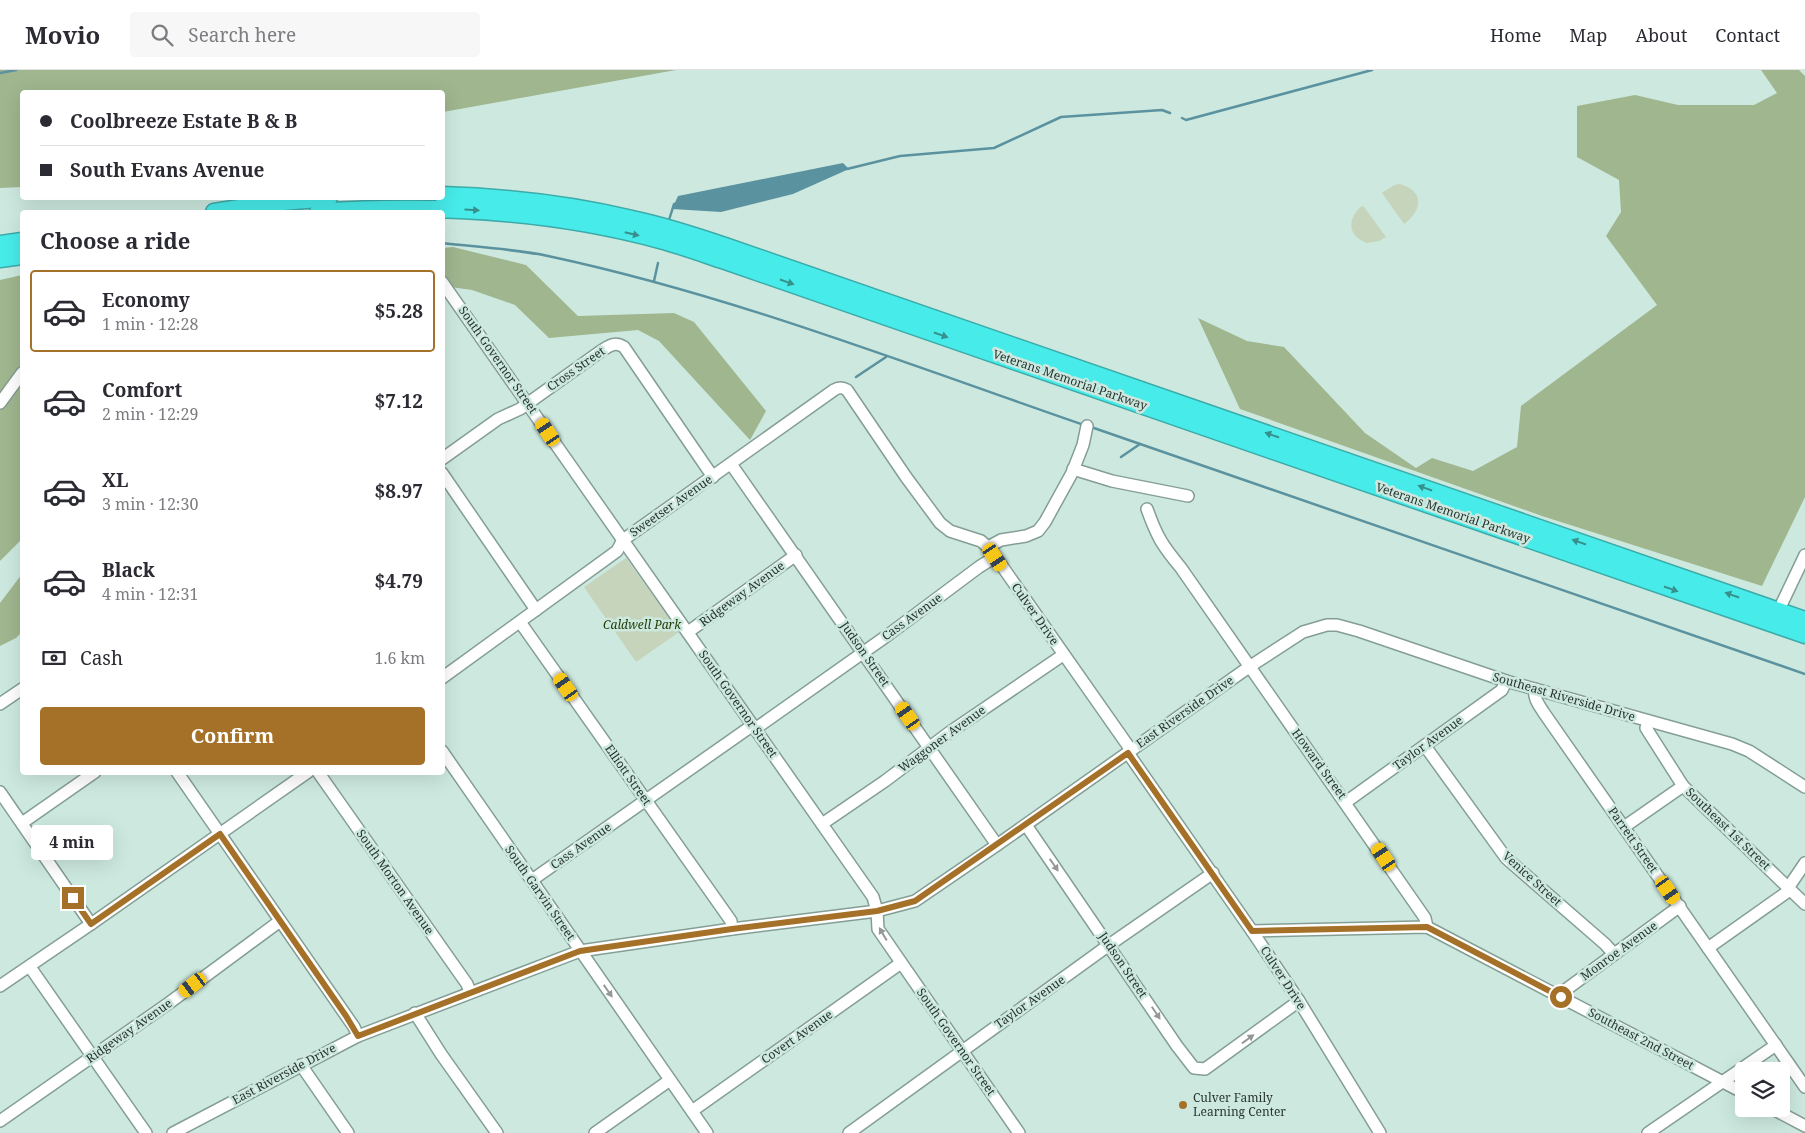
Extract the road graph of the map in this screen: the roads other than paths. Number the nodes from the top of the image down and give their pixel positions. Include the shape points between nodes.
1 (445, 195) edge
2 (305, 200) edge
3 (227, 210) edge
4 (351, 210) edge
5 (20, 242) edge
6 (0, 244) edge
7 (20, 256) edge
8 (0, 259) edge
9 (445, 286) edge
10 (20, 376) edge
11 (853, 400) joint
12 (0, 402) edge
13 (529, 403) junction
14 (1087, 426) dead end
15 (445, 457) edge
16 (731, 464) junction
17 (1073, 470) junction
18 (445, 477) edge
19 (713, 477) junction
20 (1188, 496) dead end
21 (1147, 509) dead end
22 (623, 540) junction
23 (988, 547) junction
24 (796, 555) junction
25 (1805, 555) edge
26 (995, 557) junction
27 (536, 610) junction
28 (1775, 617) junction
29 (1805, 620) edge
30 (520, 622) junction
31 (1316, 628) joint
32 (688, 632) junction
33 (1805, 635) edge
34 (863, 652) junction
35 (1063, 655) junction
36 (1249, 666) junction
37 (445, 675) edge
38 (1506, 681) junction
39 (1535, 689) junction
40 (20, 690) edge
41 (0, 704) edge
42 (1648, 721) junction
43 (754, 727) junction
44 (1425, 746) junction
45 (930, 748) junction
46 (1129, 752) junction
47 (445, 755) edge
48 (91, 775) edge
49 (179, 775) edge
50 (304, 775) edge
51 (320, 775) edge
52 (1683, 786) junction
53 (1805, 787) edge
54 (0, 792) edge
55 (646, 800) junction
56 (1346, 802) junction
57 (22, 823) junction
58 (822, 824) junction
59 (1026, 825) junction
60 (1624, 827) junction
61 (220, 834) junction
62 (997, 845) junction
63 (1805, 863) edge
64 (1212, 873) junction
65 (532, 880) junction
66 (1789, 889) junction
67 (1805, 904) edge
68 (1680, 906) junction
69 (877, 911) junction
70 (280, 921) junction
71 (91, 924) junction
72 (1427, 927) junction
73 (732, 929) junction
74 (1252, 931) junction
75 (1109, 945) junction
76 (1708, 948) junction
77 (580, 951) junction
78 (1614, 954) junction
79 (901, 963) junction
80 (30, 967) junction
81 (0, 986) edge
82 (470, 992) junction
83 (1561, 997) junction
84 (1299, 1001) junction
85 (415, 1013) junction
86 (358, 1036) junction
87 (1776, 1045) junction
88 (962, 1051) junction
89 (92, 1057) junction
90 (301, 1065) junction
91 (670, 1080) junction
92 (1723, 1083) junction
93 (1805, 1087) edge
94 (1735, 1089) edge
95 (692, 1111) junction
96 (1788, 1117) edge
97 (0, 1121) edge
98 (0, 1126) edge
99 (1805, 1126) edge
100 (863, 1129) edge
101 (4, 1133) edge
102 (146, 1133) edge
103 (173, 1133) edge
104 (348, 1133) edge
105 (497, 1133) edge
106 (595, 1133) edge
107 (707, 1133) edge
108 (849, 1133) edge
109 (1019, 1133) edge
110 (1380, 1133) edge
111 (1648, 1133) edge

28 -> 1 highway, Veterans Memorial Parkway via 671,228 560,205
2 - 3 highway
4 -> 28 highway, Veterans Memorial Parkway via 410,208 504,213 583,223 660,240
5 - 6 highway
7 - 8 highway
9 - 13 street, South Governor Street
10 - 12 street
11 - 16 street, Sweetser Avenue via 847,390 839,387
11 - 23 street, Culver Drive via 940,523 950,531 981,541
13 - 15 street, Cross Street via 498,419
13 - 19 street, Cross Street via 611,345 617,344 624,347
13 - 22 street, South Governor Street
14 - 17 street
16 - 19 street, Sweetser Avenue
16 - 24 street, Judson Street
17 - 20 street
17 - 23 street via 1038,531 1000,540
18 - 27 street
19 - 22 street, Sweetser Avenue
21 - 36 street, Howard Street via 1163,547
22 - 27 street, Sweetser Avenue via 617,551
22 - 32 street, South Governor Street
23 - 26 street, Culver Drive
24 - 32 street, Ridgeway Avenue
24 - 34 street, Judson Street
25 - 28 street
26 - 34 street, Cass Avenue
26 - 35 street, Culver Drive
27 - 30 street, Sweetser Avenue
28 - 29 highway, Veterans Memorial Parkway
28 - 33 highway, Veterans Memorial Parkway
30 - 37 street, Sweetser Avenue
30 - 55 street, Elliott Street
31 - 36 street, East Riverside Drive via 1302,632
31 - 38 street, Southeast Riverside Drive via 1337,625 1359,630
32 - 43 street, South Governor Street
34 - 43 street, Cass Avenue
34 - 45 street, Judson Street
35 - 45 street, Waggoner Avenue
35 - 46 street, Culver Drive
36 - 46 street, East Riverside Drive
36 - 56 street, Howard Street
38 - 39 street, Southeast Riverside Drive
38 - 44 street, Taylor Avenue via 1502,690
39 - 42 street, Southeast Riverside Drive
39 - 60 street, Parrett Street via 1534,694 1544,713
40 - 41 street
42 - 52 street, Southeast 1st Street via 1646,728
42 - 53 street, Southeast Riverside Drive via 1740,747
43 - 55 street, Cass Avenue
43 - 58 street, South Governor Street
44 - 56 street, Taylor Avenue
44 - 78 street, Venice Street via 1506,858
45 - 58 street, Waggoner Avenue
45 - 62 street, Judson Street
46 - 59 street, East Riverside Drive
46 - 64 street, Culver Drive
47 - 65 street, South Garvin Street
48 - 57 street
49 - 61 street
50 - 61 street
51 - 82 street, South Morton Avenue
52 - 60 street
52 - 66 street, Southeast 1st Street
54 - 57 street
55 - 65 street, Cass Avenue
55 - 73 street, Elliott Street via 731,920
56 - 72 street, Howard Street via 1426,918
57 - 71 street
58 - 69 street, South Governor Street via 873,897
59 - 62 street, East Riverside Drive
59 -> 75 street, Judson Street
60 - 68 street, Parrett Street
61 - 70 street
61 - 71 street
62 - 69 street, East Riverside Drive via 915,901
63 - 66 street
64 - 74 street, Culver Drive
64 - 75 street, Taylor Avenue
65 - 77 street, South Garvin Street
66 - 67 street, Southeast 1st Street
66 - 76 street
68 - 76 street, Parrett Street
68 - 78 street, Monroe Avenue
69 - 73 street, East Riverside Drive
79 -> 69 street, South Governor Street via 878,929
70 - 86 street
70 - 89 street, Ridgeway Avenue
71 - 80 street
72 - 74 street, Southeast 2nd Street
72 - 83 street, Southeast 2nd Street
73 - 77 street, East Riverside Drive
74 - 84 street, Culver Drive
75 -> 84 street, Judson Street via 1194,1068 1208,1067
75 - 88 street, Taylor Avenue
76 - 87 street, Parrett Street
77 - 82 street, East Riverside Drive
77 -> 91 street, South Garvin Street
78 - 83 street, Monroe Avenue via 1564,991
79 - 88 street, South Governor Street
79 - 95 street, Covert Avenue
80 - 81 street
80 - 89 street
82 - 85 street, East Riverside Drive
83 - 92 street, Southeast 2nd Street
84 - 110 street, Culver Drive
85 - 86 street, East Riverside Drive
85 - 105 street
86 - 90 street, East Riverside Drive
87 - 92 street
87 - 93 street, Parrett Street
88 - 100 street, Taylor Avenue
88 - 109 street, South Governor Street
89 - 97 street, Ridgeway Avenue
89 - 102 street
90 - 103 street, East Riverside Drive
90 - 104 street
91 - 95 street, South Garvin Street
91 - 106 street
92 - 94 street, Southeast 2nd Street
92 - 111 street
95 - 107 street, South Garvin Street
96 - 99 street
98 - 101 street
100 - 108 street, Taylor Avenue

